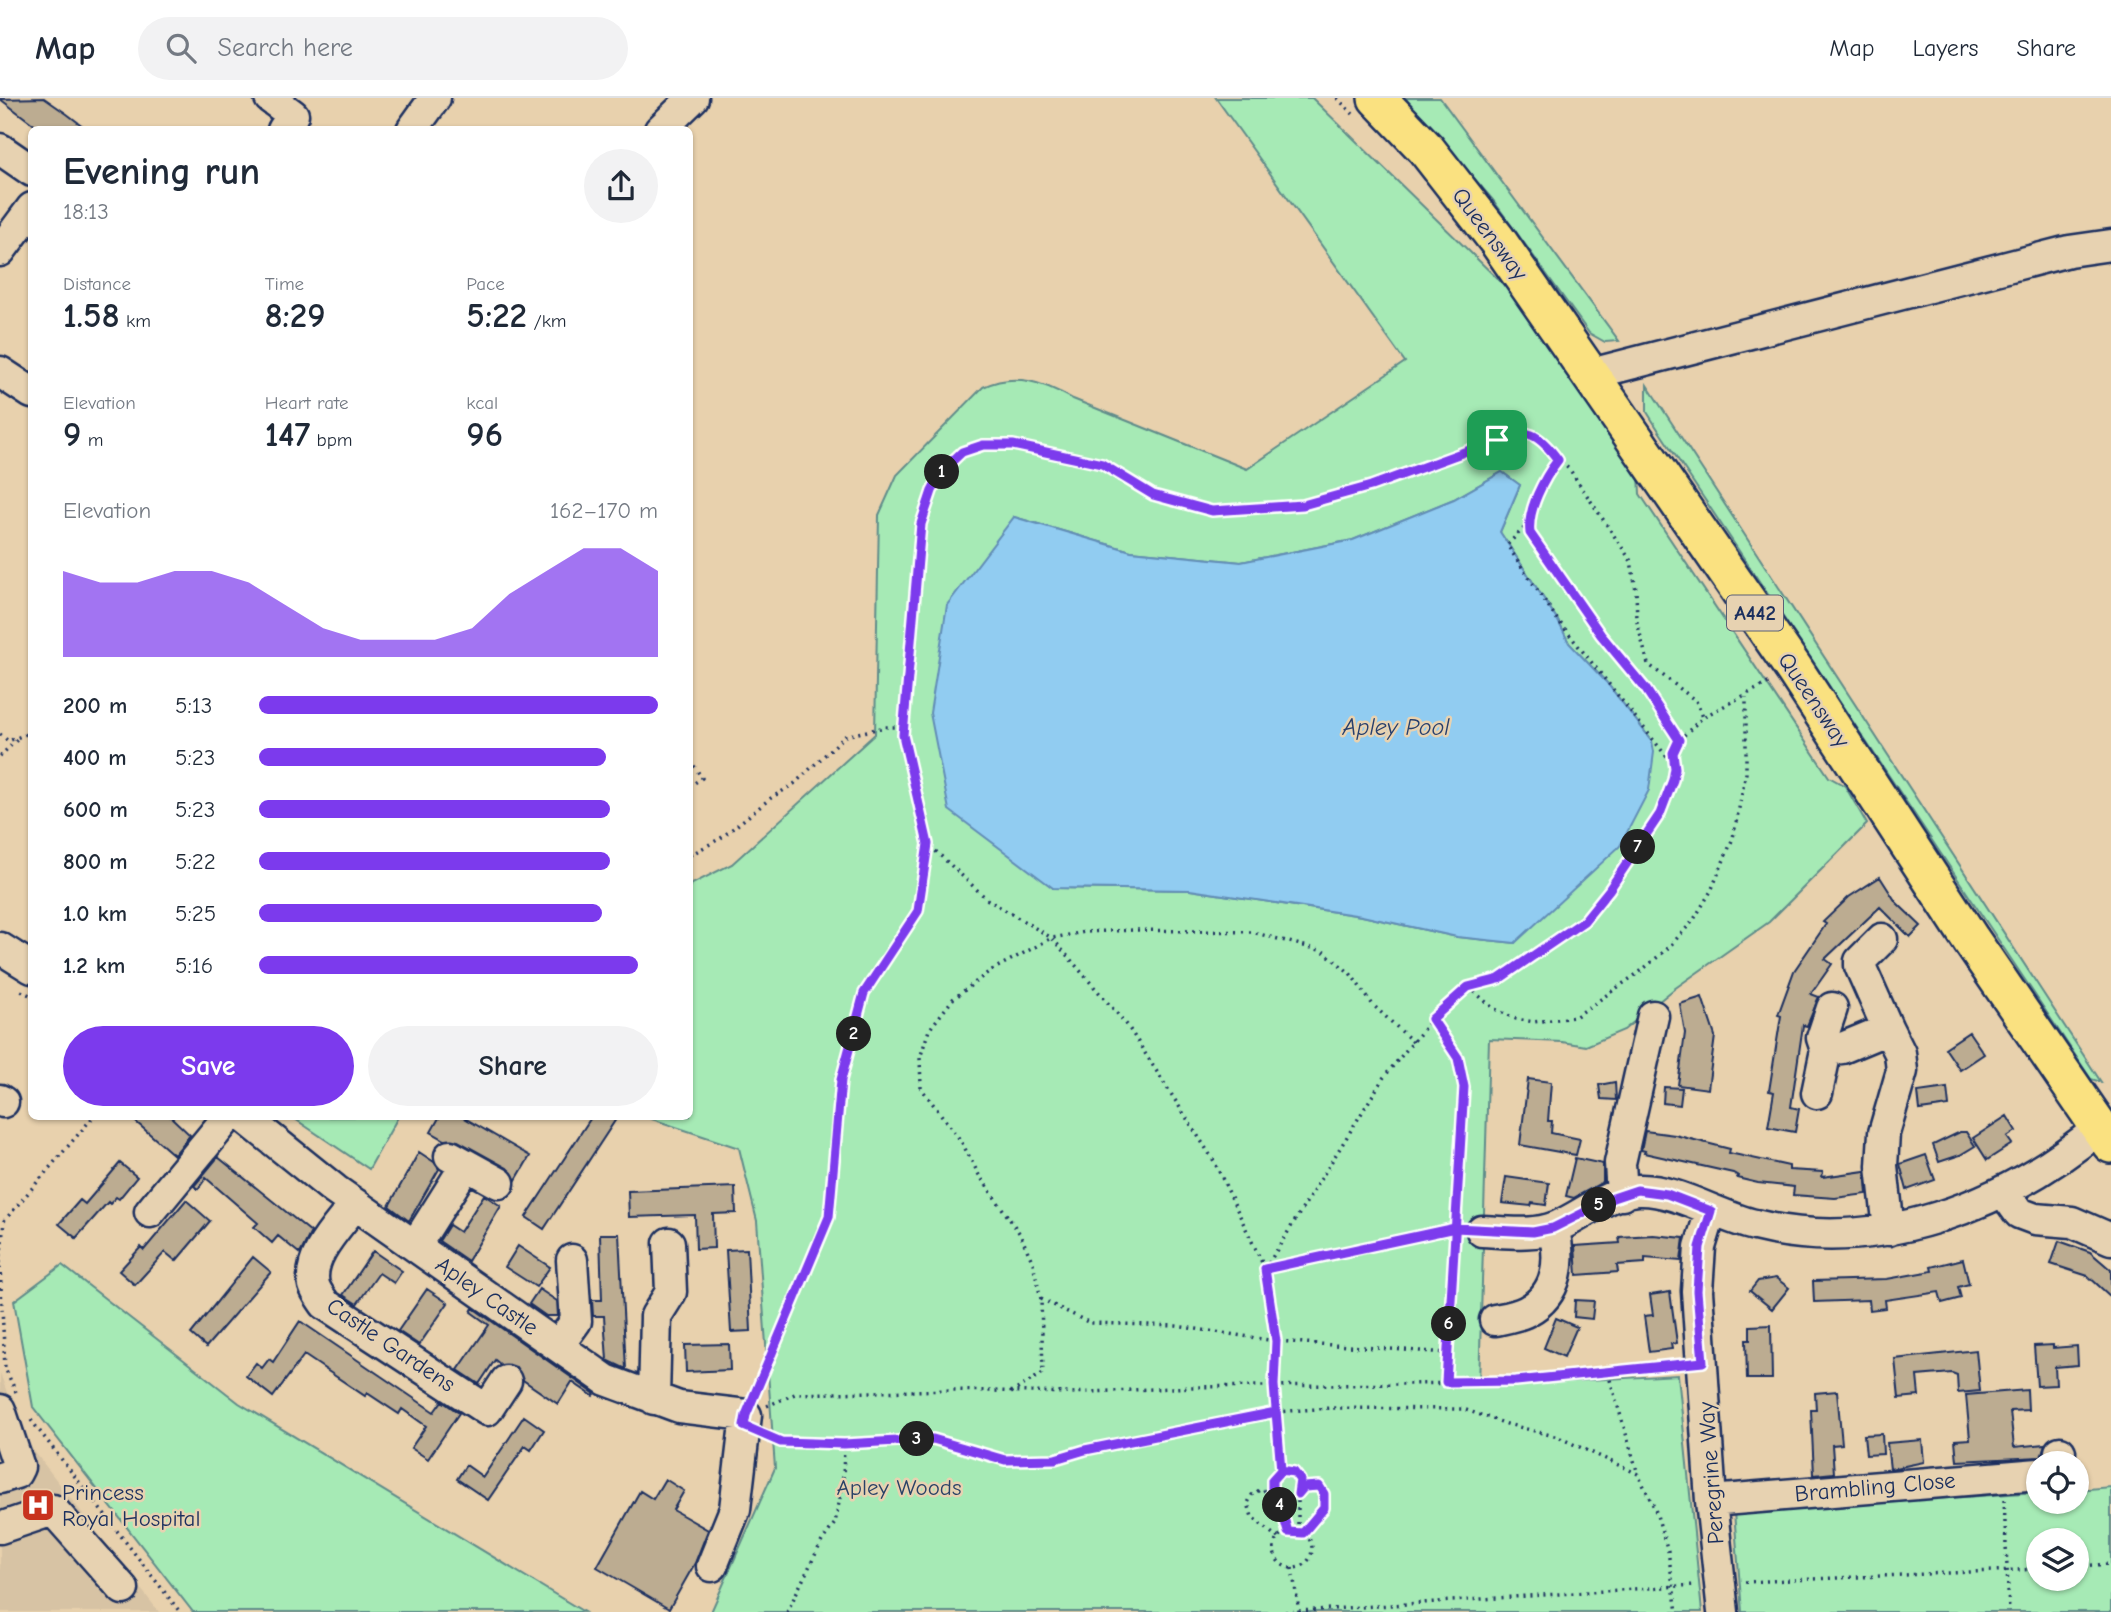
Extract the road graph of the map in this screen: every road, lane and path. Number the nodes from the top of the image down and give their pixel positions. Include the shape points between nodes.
1 (435, 98) edge
2 (693, 98) edge
3 (1377, 98) edge
4 (415, 126) edge
5 (664, 126) edge
6 (0, 149) edge
7 (28, 168) edge
8 (28, 213) edge
9 (2111, 245) edge
10 (0, 251) edge
11 (1591, 374) junction
12 (1558, 460) junction
13 (1529, 523) junction
14 (1794, 669) junction
15 (1746, 697) junction
16 (1703, 717) junction
17 (904, 727) junction
18 (28, 733) edge
19 (0, 734) edge
20 (21, 736) junction
21 (1679, 740) junction
22 (0, 755) edge
23 (693, 764) edge
24 (1675, 768) junction
25 (693, 784) edge
26 (928, 844) junction
27 (693, 854) edge
28 (1052, 938) junction
29 (1882, 939) dead end
30 (0, 948) edge
31 (28, 966) edge
32 (1468, 987) junction
33 (1832, 1008) dead end
34 (1653, 1016) dead end
35 (1432, 1019) junction
36 (1888, 1029) junction
37 (1413, 1042) junction
38 (1826, 1049) junction
39 (1817, 1093) dead end
40 (91, 1120) edge
41 (226, 1120) edge
42 (248, 1120) edge
43 (2105, 1136) edge
44 (499, 1183) dead end
45 (2003, 1191) junction
46 (1622, 1195) junction
47 (355, 1204) junction
48 (1711, 1211) junction
49 (150, 1212) dead end
50 (1553, 1228) junction
51 (1469, 1230) junction
52 (1889, 1230) junction
53 (2111, 1239) edge
54 (669, 1243) dead end
55 (415, 1246) junction
56 (572, 1260) dead end
57 (0, 1265) edge
58 (1265, 1269) junction
59 (1041, 1299) junction
60 (1495, 1320) dead end
61 (1276, 1341) junction
62 (558, 1346) junction
63 (1448, 1353) junction
64 (1703, 1362) junction
65 (1608, 1373) junction
66 (506, 1381) dead end
67 (1446, 1382) junction
68 (1274, 1385) junction
69 (1011, 1393) junction
70 (654, 1399) junction
71 (16, 1409) edge
72 (1276, 1412) junction
73 (745, 1420) junction
74 (844, 1444) junction
75 (1281, 1470) junction
76 (1638, 1474) junction
77 (2026, 1475) edge
78 (2003, 1477) junction
79 (0, 1478) edge
80 (1272, 1494) junction
81 (1298, 1494) junction
82 (1711, 1502) junction
83 (0, 1528) edge
84 (1297, 1531) junction
85 (1288, 1532) junction
86 (1303, 1533) junction
87 (1278, 1538) junction
88 (2111, 1564) edge
89 (2089, 1565) edge
90 (712, 1566) dead end
91 (1293, 1568) junction
92 (2026, 1570) edge
93 (1673, 1586) junction
94 (123, 1589) dead end
95 (1721, 1597) edge
96 (1299, 1611) edge
97 (180, 1612) edge
98 (787, 1612) edge
99 (1285, 1612) edge
100 (1677, 1612) edge
101 (2009, 1612) edge

1 - 4 street
2 - 5 street
3 - 11 main road, Queensway / A442 via 1450,179
6 - 7 street
8 - 10 street
9 - 11 street via 2069,251
11 - 14 main road, Queensway / A442
12 - 13 path
12 - 16 path via 1570,470 1631,561 1637,622 1648,664 1696,701
12 - 17 path via 1545,442 1531,433 1511,432 1371,486 1303,505 1212,511 1153,495 1102,464 1013,445 983,445 962,452 943,470 921,524
13 - 21 path via 1530,533
13 - 24 path via 1507,544 1557,619
14 - 15 path
14 - 43 main road, Queensway / A442
15 - 16 path
15 - 32 path via 1746,773 1733,838 1693,921 1641,971 1575,1017 1534,1022 1516,1019 1493,1008
16 - 21 path
17 - 26 path
17 - 27 path via 865,730 845,737 794,784
18 - 20 path
19 - 20 path via 8,741
20 - 22 path
21 - 24 path via 1673,753
23 - 25 path via 702,778
24 - 32 path via 1660,814 1584,921 1499,979
26 - 28 path via 988,901
26 - 73 path via 918,911 864,993 845,1068 829,1217
28 - 37 path via 1085,932 1252,932 1323,951
28 - 58 path via 1127,1025 1200,1138
28 - 59 path via 990,971 953,999 929,1030 920,1058 921,1088 1020,1234
29 - 36 street via 1860,966
30 - 31 street
32 - 35 path
33 - 38 street via 1822,1038
34 - 46 street via 1620,1163
35 - 37 path
35 - 51 path via 1458,1058 1464,1087
36 - 38 street via 1842,1048
36 - 52 street via 1900,1053 1902,1071 1884,1133 1882,1166
37 - 58 path via 1384,1077
38 - 39 street
40 - 57 path via 4,1221
41 - 49 street
42 - 47 street, Apley Castle
43 - 45 street
44 - 55 street via 458,1161
45 - 52 street via 1960,1210
45 - 53 street via 2020,1213 2072,1222
46 - 48 street via 1637,1190 1667,1194
46 - 50 street
47 - 55 street, Apley Castle
47 - 66 street, Castle Gardens via 317,1257 314,1287 325,1304 487,1410
48 - 52 street via 1791,1233 1843,1236
48 - 64 street, Peregrine Way via 1700,1247 1697,1291
50 - 51 street via 1533,1232
50 - 60 street via 1560,1252 1554,1282 1527,1311
51 - 58 path
51 - 63 path
54 - 70 street via 671,1292 656,1316
55 - 62 street, Apley Castle
56 - 62 street via 576,1321
57 - 71 path via 5,1368
58 - 61 path
59 - 61 path via 1090,1323 1176,1326
59 - 69 path via 1043,1373
61 - 63 path
61 - 68 path
62 - 70 street, Apley Castle via 606,1380
63 - 67 path
64 - 65 path
64 - 82 street, Peregrine Way
65 - 67 path
65 - 76 path
67 - 68 path
68 - 69 path
68 - 72 path
69 - 73 path via 795,1394
70 - 73 street, Apley Castle
71 - 79 street via 19,1468
71 - 97 path
72 - 74 path via 1055,1459 1005,1460 933,1439
72 - 75 path
72 - 76 path via 1462,1409 1558,1437
73 - 74 path via 781,1442
73 - 90 street via 735,1509
74 - 98 path via 835,1522
75 - 80 path via 1272,1480
75 - 81 path via 1294,1472 1300,1480
76 - 93 path via 1655,1509
77 - 78 street, Brambling Close
78 - 82 street, Brambling Close
78 - 101 path
80 - 85 path
80 - 87 path via 1261,1489 1248,1503 1252,1517
81 - 84 path
81 - 86 path via 1304,1487 1319,1486 1324,1494 1324,1508
82 - 95 street, Peregrine Way
83 - 94 street via 53,1510
84 - 85 path
84 - 86 path
85 - 87 path
86 - 91 path via 1311,1543 1311,1555
87 - 91 path via 1274,1547 1277,1559
88 - 89 path
91 - 96 path
92 - 95 path
93 - 96 path
93 - 100 path
96 - 99 path

